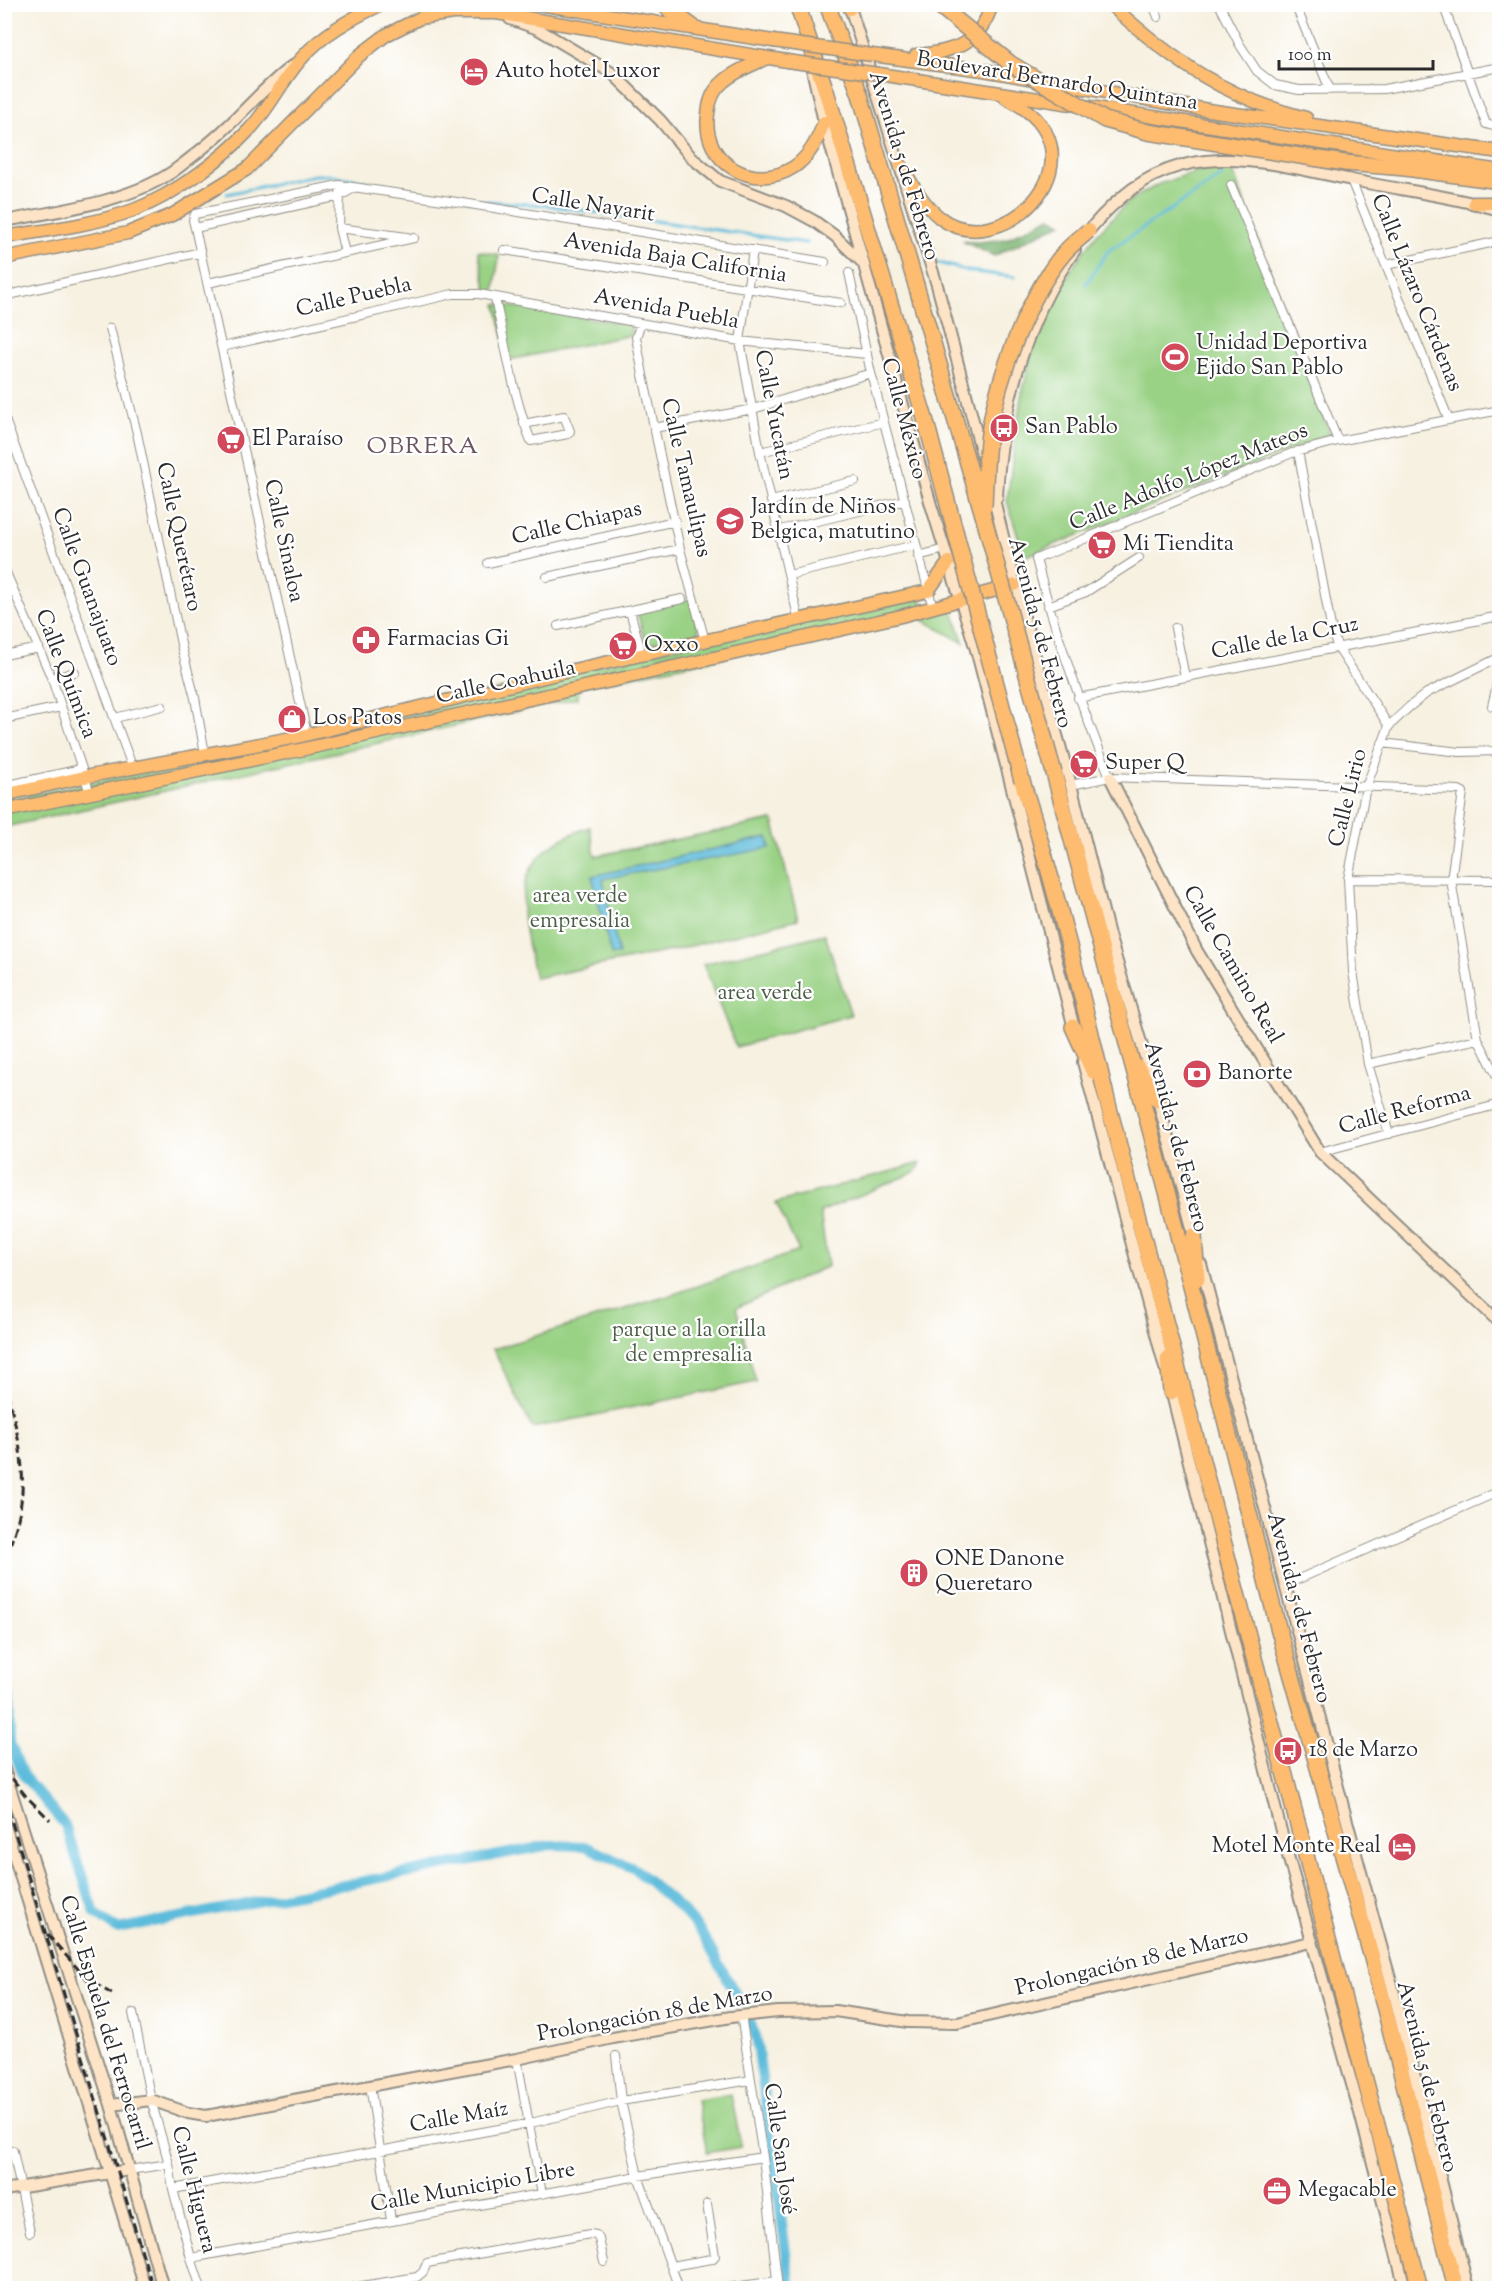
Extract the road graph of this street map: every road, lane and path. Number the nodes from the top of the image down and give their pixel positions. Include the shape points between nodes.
1 (382, 4) edge
2 (538, 4) edge
3 (665, 4) edge
4 (796, 4) edge
5 (827, 4) edge
6 (937, 4) edge
7 (992, 4) edge
8 (1110, 4) edge
9 (1153, 4) edge
10 (1219, 4) edge
11 (1295, 4) edge
12 (1443, 4) edge
13 (850, 6) edge
14 (496, 13) junction
15 (1158, 16) dead end
16 (693, 27) junction
17 (875, 55) junction
18 (767, 58) junction
19 (300, 60) junction
20 (1500, 67) edge
21 (1467, 74) junction
22 (973, 89) junction
23 (1330, 90) junction
24 (824, 122) junction
25 (1500, 128) edge
26 (1380, 134) junction
27 (1500, 152) edge
28 (900, 165) junction
29 (1500, 171) edge
30 (1351, 180) junction
31 (1500, 182) edge
32 (339, 185) junction
33 (1231, 186) dead end
34 (354, 188) junction
35 (340, 196) junction
36 (1500, 202) edge
37 (1474, 203) junction
38 (1500, 210) edge
39 (194, 216) joint
40 (4, 221) edge
41 (195, 228) junction
42 (339, 228) junction
43 (1088, 231) joint
44 (4, 237) edge
45 (1500, 242) edge
46 (504, 250) dead end
47 (753, 250) junction
48 (201, 252) junction
49 (345, 253) junction
50 (4, 258) edge
51 (825, 262) dead end
52 (865, 265) junction
53 (1386, 265) junction
54 (849, 273) dead end
55 (208, 283) junction
56 (746, 289) junction
57 (4, 296) edge
58 (495, 299) junction
59 (841, 303) dead end
60 (641, 323) junction
61 (110, 328) dead end
62 (740, 341) junction
63 (222, 347) junction
64 (867, 354) junction
65 (871, 373) junction
66 (753, 409) junction
67 (1500, 410) edge
68 (4, 417) edge
69 (1449, 420) junction
70 (884, 422) junction
71 (524, 424) junction
72 (654, 428) junction
73 (1338, 441) junction
74 (1298, 451) junction
75 (760, 452) junction
76 (855, 481) dead end
77 (905, 500) junction
78 (771, 501) junction
79 (990, 512) junction
80 (675, 521) junction
81 (780, 530) junction
82 (915, 545) junction
83 (680, 549) junction
84 (945, 549) junction
85 (918, 556) junction
86 (1139, 558) dead end
87 (1035, 559) joint
88 (949, 562) junction
89 (488, 563) dead end
90 (4, 568) edge
91 (789, 576) junction
92 (547, 577) dead end
93 (1015, 585) junction
94 (928, 591) junction
95 (14, 593) junction
96 (4, 595) edge
97 (682, 599) dead end
98 (960, 599) junction
99 (1048, 606) junction
100 (933, 608) junction
101 (630, 611) junction
102 (1500, 616) edge
103 (799, 621) junction
104 (558, 626) dead end
105 (1176, 628) dead end
106 (705, 640) junction
107 (39, 648) junction
108 (1338, 648) junction
109 (4, 655) edge
110 (642, 655) junction
111 (1500, 657) edge
112 (75, 672) dead end
113 (1500, 673) edge
114 (1185, 677) junction
115 (51, 679) junction
116 (1078, 698) junction
117 (162, 706) dead end
118 (1492, 706) dead end
119 (61, 707) junction
120 (114, 718) junction
121 (4, 719) edge
122 (1389, 726) junction
123 (307, 734) junction
124 (1382, 743) junction
125 (1500, 751) edge
126 (206, 754) junction
127 (133, 769) junction
128 (83, 773) junction
129 (1110, 777) junction
130 (4, 786) edge
131 (1071, 786) junction
132 (1366, 787) junction
133 (90, 793) junction
134 (4, 795) edge
135 (4, 811) edge
136 (1348, 879) junction
137 (1451, 880) junction
138 (1500, 880) edge
139 (1073, 1027) junction
140 (1478, 1039) junction
141 (1129, 1054) junction
142 (1368, 1064) junction
143 (1500, 1082) edge
144 (1158, 1100) junction
145 (1108, 1104) junction
146 (1500, 1104) edge
147 (1389, 1134) junction
148 (1320, 1152) junction
149 (1194, 1236) junction
150 (1162, 1308) junction
151 (1200, 1321) junction
152 (1500, 1323) edge
153 (1171, 1392) junction
154 (1500, 1491) edge
155 (1285, 1585) junction
156 (4, 1769) edge
157 (4, 1822) edge
158 (9, 1851) edge
159 (1311, 1942) junction
160 (133, 2013) dead end
161 (741, 2015) junction
162 (616, 2056) dead end
163 (518, 2059) junction
164 (751, 2080) junction
165 (370, 2085) junction
166 (151, 2100) junction
167 (621, 2101) junction
168 (111, 2105) junction
169 (531, 2123) junction
170 (380, 2150) junction
171 (13, 2151) dead end
172 (763, 2157) junction
173 (169, 2164) junction
174 (129, 2170) junction
175 (110, 2173) junction
176 (638, 2176) junction
177 (20, 2187) junction
178 (173, 2189) junction
179 (4, 2190) edge
180 (542, 2194) junction
181 (707, 2204) dead end
182 (392, 2220) junction
183 (30, 2232) dead end
184 (191, 2258) junction
185 (604, 2262) dead end
186 (671, 2266) junction
187 (777, 2285) edge
188 (145, 2289) edge
189 (163, 2289) edge
190 (201, 2289) edge
191 (350, 2289) edge
192 (679, 2289) edge
193 (727, 2289) edge
194 (1405, 2289) edge
195 (1420, 2289) edge
196 (1456, 2289) edge
197 (1468, 2289) edge

1 - 19 main road via 336,28
2 - 16 main road, Boulevard Bernardo Quintana
3 - 16 highway
4 - 24 main road
4 - 145 highway, bridge via 926,422
5 - 79 highway, Avenida 5 de Febrero, bridge via 860,95 916,285
6 - 31 highway, bridge via 1011,64 1105,120 1148,132
7 - 17 main road via 985,25 956,49 911,56
8 - 26 main road via 1154,43 1220,87 1298,116
9 - 15 street
10 - 23 street via 1257,71 1275,85
11 - 23 street
12 - 21 street
13 - 28 main road, Avenida 5 de Febrero
14 - 18 main road, Boulevard Bernardo Quintana
14 - 50 main road, Boulevard Bernardo Quintana via 420,18 386,35 360,55 247,169 172,215 128,233
14 - 52 main road via 538,29 612,73 692,158 720,181 814,221
16 - 17 main road, Boulevard Bernardo Quintana, bridge
17 - 26 main road, Boulevard Bernardo Quintana
18 - 22 main road, Boulevard Bernardo Quintana, bridge
18 - 24 main road via 721,83 710,101 707,122 711,146 724,164 749,176 776,176 808,154
19 - 40 main road via 177,169 143,187 94,203
19 - 44 main road via 250,128 202,171 135,210
20 - 21 street
21 - 23 street via 1384,89
21 - 25 street via 1486,123
22 - 28 main road via 1016,103 1032,113 1048,135 1053,159 1048,182 1029,206 1008,222 983,230 961,228 940,218 919,197
22 - 29 main road, Boulevard Bernardo Quintana
24 - 52 main road
26 - 27 main road, Boulevard Bernardo Quintana
28 - 79 main road, Avenida 5 de Febrero via 937,285
30 - 37 main road
30 - 43 main road via 1242,160 1182,164 1155,174 1128,192
30 - 53 street, Calle Lázaro Cárdenas
32 - 34 street, Calle Nayarit
32 - 35 street
32 - 39 street, Calle Nayarit
33 - 73 street
34 - 35 street
34 - 47 street, Calle Nayarit
35 - 41 street
35 - 42 street
36 - 37 main road
37 - 38 main road
39 - 41 street, Calle Sinaloa
41 - 48 street, Calle Sinaloa
42 - 49 street
42 - 49 street via 414,238
43 - 79 highway, bridge via 1065,252 1037,294 1009,361 989,434
45 - 53 street
46 - 56 street, Avenida Baja California
47 - 51 street, Calle Nayarit
47 - 56 street, Calle Yucatán
48 - 55 street, Calle Sinaloa
48 - 57 street
49 - 55 street
52 - 84 main road
53 - 69 street, Calle Lázaro Cárdenas
54 - 64 street, Calle México
55 - 63 street, Calle Sinaloa
56 - 59 street, Avenida Baja California
56 - 62 street, Calle Yucatán
58 - 60 street, Avenida Puebla
58 - 63 street, Calle Puebla via 479,294 453,294
58 - 71 street
60 - 62 street, Avenida Puebla
60 - 72 street, Calle Tamaulipas via 636,337
61 - 126 street, Calle Querétaro via 137,433
62 - 64 street, Avenida Puebla
62 - 66 street, Calle Yucatán
63 - 123 street, Calle Sinaloa
64 - 65 street, Calle México
65 - 66 street
65 - 70 street, Calle México
66 - 72 street
66 - 75 street, Calle Yucatán
67 - 69 street, Calle Adolfo López Mateos
68 - 120 street, Calle Guanajuato
69 - 73 street, Calle Adolfo López Mateos
70 - 75 street
70 - 77 street, Calle México
71 - 71 street via 532,442 570,431 567,418 562,416
72 - 80 street, Calle Tamaulipas
73 - 74 street, Calle Adolfo López Mateos
74 - 87 street, Calle Adolfo López Mateos
74 - 108 street, Calle Lirio
75 - 78 street, Calle Yucatán
76 - 78 street
77 - 81 street
77 - 82 street, Calle México
78 - 81 street, Calle Yucatán
79 - 93 main road, Avenida 5 de Febrero
79 - 141 highway, Avenida 5 de Febrero, bridge
80 - 83 street, Calle Tamaulipas
80 - 89 street, Calle Chiapas
81 - 91 street, Calle Yucatán
82 - 85 street, Calle México
82 - 91 street
83 - 92 street
83 - 106 street, Calle Tamaulipas
84 - 85 street
84 - 88 main road
85 - 94 street, Calle México
86 - 99 street via 1086,592
87 - 99 street, Calle Camino Real
88 - 94 main road
88 - 98 main road
90 - 95 street, Calle Química
91 - 103 street, Calle Yucatán
93 - 98 main road, Calle Coahuila
93 - 131 main road, Avenida 5 de Febrero
94 - 100 street, Calle México
94 - 103 main road, Calle Coahuila
95 - 96 street
95 - 107 street, Calle Química
97 - 101 street
98 - 100 main road, Calle Coahuila
98 - 139 main road
99 - 116 street, Calle Camino Real
100 - 133 main road, Calle Coahuila via 300,750
101 - 104 street
101 - 110 street
102 - 108 street, Calle de la Cruz
103 - 106 main road, Calle Coahuila
105 - 114 street
106 - 110 main road, Calle Coahuila
107 - 109 street
107 - 115 street, Calle Química
108 - 114 street, Calle de la Cruz
108 - 122 street, Calle Lirio
110 - 123 main road, Calle Coahuila
111 - 122 street via 1427,693
112 - 115 street
113 - 118 street
114 - 116 street, Calle de la Cruz
115 - 119 street, Calle Química
116 - 129 street, Calle Camino Real
117 - 120 street
119 - 121 street
119 - 128 street, Calle Química
120 - 127 street, Calle Guanajuato
122 - 124 street, Calle Lirio
123 - 126 main road, Calle Coahuila
124 - 125 street via 1460,752
124 - 132 street, Calle Lirio
126 - 127 main road, Calle Coahuila
127 - 128 main road, Calle Coahuila
128 - 130 street
128 - 133 street, Calle Química
128 - 134 main road, Calle Coahuila
129 - 131 street
129 - 132 street
129 - 148 main road, Calle Camino Real via 1197,951
131 - 144 main road, Avenida 5 de Febrero via 1109,935
132 - 136 street, Calle Lirio
132 - 137 street via 1463,792
133 - 135 main road, Calle Coahuila
136 - 137 street
136 - 142 street, Calle Lirio via 1353,972
137 - 138 street
137 - 140 street
139 - 145 highway
139 - 153 main road
140 - 142 street
140 - 143 street
141 - 144 highway
141 - 151 highway, Avenida 5 de Febrero
142 - 147 street, Calle Lirio
144 - 149 main road, Avenida 5 de Febrero
145 - 150 highway
146 - 147 street, Calle Reforma
147 - 148 street, Calle Reforma
148 - 152 main road, Calle Camino Real
149 - 151 highway
149 - 155 main road, Avenida 5 de Febrero
150 - 153 highway
150 - 195 highway
151 - 196 highway, Avenida 5 de Febrero via 1278,1627 1372,1958
153 - 159 main road
154 - 155 street
155 - 197 main road, Avenida 5 de Febrero
156 - 168 main road, Calle Espuela del Ferrocarril
157 - 158 main road, Calle Espuela del Ferrocarril
158 - 175 main road, Calle Espuela del Ferrocarril
159 - 161 main road, Prolongación 18 de Marzo via 957,2023 908,2022 835,2011
159 - 194 main road
160 - 166 street, Calle Higuera
161 - 163 main road, Prolongación 18 de Marzo
161 - 164 street, Calle San José
162 - 167 street
163 - 165 main road, Prolongación 18 de Marzo
163 - 169 street
164 - 167 street, Calle Maíz
164 - 172 street, Calle San José
165 - 166 main road, Prolongación 18 de Marzo via 206,2116
165 - 170 street
166 - 168 main road, Prolongación 18 de Marzo
166 - 173 street, Calle Higuera
167 - 169 street, Calle Maíz
167 - 176 street
168 - 174 main road, Calle Espuela del Ferrocarril
169 - 170 street, Calle Maíz
169 - 180 street
170 - 178 street, Calle Maíz
170 - 182 street
171 - 177 street
172 - 176 street, Calle Municipio Libre
172 - 187 street, Calle San José
173 - 174 street
173 - 178 street, Calle Higuera
174 - 175 main road
174 - 189 main road, Calle Espuela del Ferrocarril
175 - 177 main road
175 - 188 main road, Calle Espuela del Ferrocarril
176 - 180 street, Calle Municipio Libre
176 - 186 street
177 - 179 main road
177 - 183 street
178 - 184 street, Calle Higuera
180 - 182 street, Calle Municipio Libre
181 - 186 street via 715,2256
182 - 184 street, Calle Municipio Libre
184 - 190 street, Calle Higuera
185 - 191 street via 599,2239 590,2234 427,2263 417,2277
186 - 192 street
187 - 193 street

